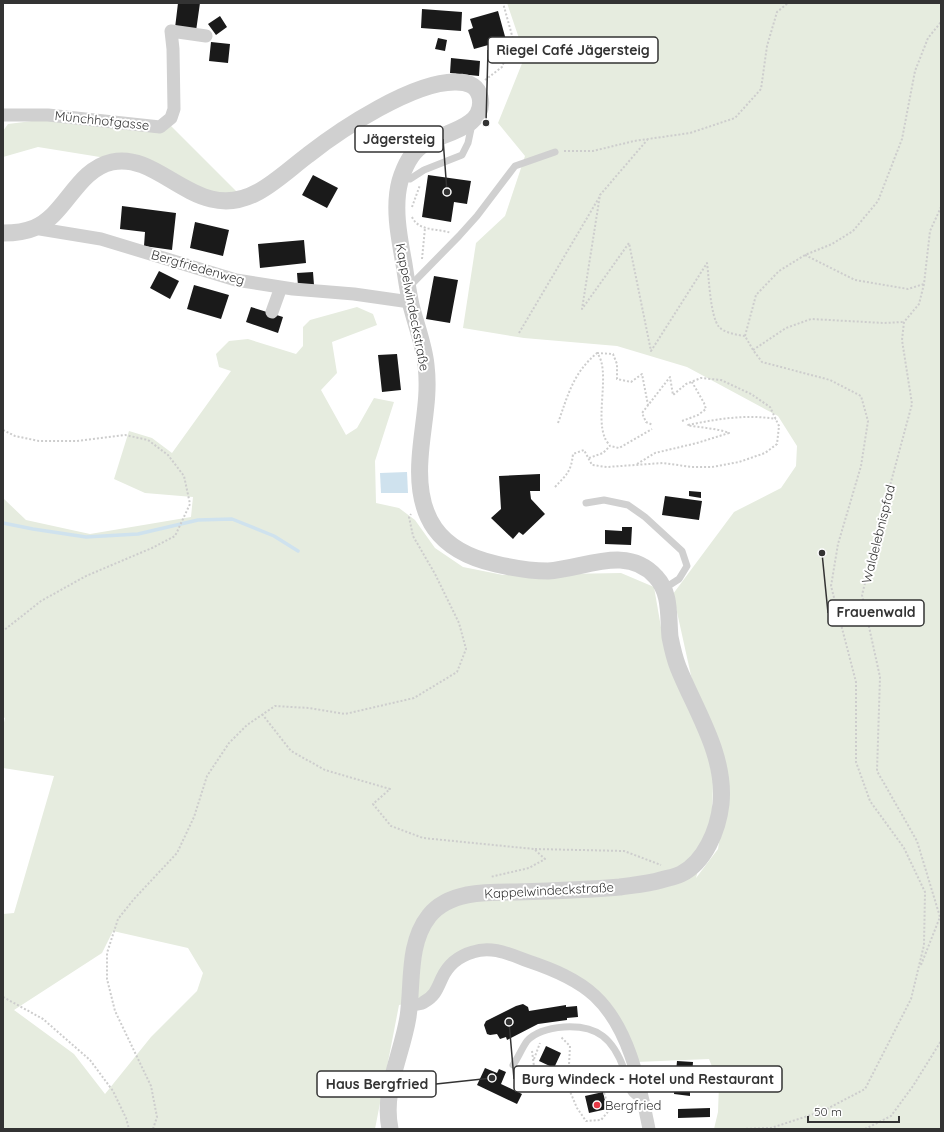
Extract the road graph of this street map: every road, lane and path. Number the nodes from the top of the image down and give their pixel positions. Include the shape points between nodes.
1 (503, 3) edge
2 (788, 3) edge
3 (941, 22) edge
4 (206, 36) dead end
5 (475, 87) junction
6 (3, 115) edge
7 (472, 121) junction
8 (648, 139) junction
9 (555, 152) joint
10 (424, 170) junction
11 (401, 178) junction
12 (600, 195) junction
13 (941, 207) edge
14 (411, 210) dead end
15 (412, 214) dead end
16 (34, 228) junction
17 (426, 228) junction
18 (3, 233) edge
19 (459, 236) junction
20 (805, 255) junction
21 (420, 276) junction
22 (924, 284) junction
23 (281, 288) junction
24 (409, 295) junction
25 (272, 312) dead end
26 (904, 322) junction
27 (519, 333) dead end
28 (745, 336) junction
29 (753, 350) junction
30 (597, 353) junction
31 (692, 382) junction
32 (648, 405) junction
33 (776, 420) junction
34 (682, 421) dead end
35 (558, 423) dead end
36 (653, 425) dead end
37 (652, 429) dead end
38 (3, 430) edge
39 (610, 446) junction
40 (588, 458) junction
41 (637, 464) junction
42 (555, 487) dead end
43 (421, 495) junction
44 (586, 503) dead end
45 (665, 588) junction
46 (3, 631) edge
47 (262, 714) junction
48 (3, 799) edge
49 (3, 803) edge
50 (534, 849) junction
51 (684, 873) junction
52 (484, 878) dead end
53 (918, 974) junction
54 (3, 997) edge
55 (410, 1005) junction
56 (557, 1037) dead end
57 (545, 1040) dead end
58 (941, 1042) edge
59 (513, 1065) dead end
60 (566, 1082) junction
61 (644, 1100) junction
62 (129, 1129) edge
63 (153, 1129) edge
64 (390, 1129) edge
65 (649, 1129) edge
66 (742, 1129) edge
67 (865, 1129) edge

1 - 5 path via 513,39 502,67
2 - 8 path via 777,12 767,46 761,89 735,118 690,134
3 - 20 path via 928,38 915,71 902,139 878,201 853,231 832,244
4 - 6 street, Münchhofgasse via 171,31 174,109 171,118 160,127 48,114
5 - 7 street via 480,102 477,116
5 - 16 street via 467,83 440,83 400,98 321,144 260,191 245,198 210,199 132,161 118,160 102,165 87,175 54,213
7 - 10 lane via 468,143 462,155
7 - 11 street, Kappelwindeckstraße via 417,148
8 - 9 path via 592,150
8 - 12 path
9 - 19 lane via 515,166
10 - 11 lane via 410,179
10 - 14 path
11 - 24 street, Kappelwindeckstraße via 397,209
12 - 27 path
12 - 28 path via 582,309 630,243 651,351 707,263 710,298 719,327
13 - 22 path via 930,231
15 - 17 path via 412,219 416,223
16 - 18 street
16 - 23 street, Bergfriedenweg via 102,239 236,280
17 - 19 path
17 - 21 path
19 - 21 lane
20 - 22 path via 855,280 908,289
20 - 28 path via 779,271 756,295
21 - 24 lane
22 - 26 path via 919,304
23 - 24 street, Bergfriedenweg via 354,294
23 - 25 street
24 - 43 street, Kappelwindeckstraße via 426,358 428,388 420,462
26 - 29 path via 811,319 786,328
26 - 53 path, Waldelebnispfad via 902,340 912,404 862,595 880,677 877,771 917,841 940,917
28 - 29 path
29 - 53 path via 762,362 830,380 861,396 868,421 861,466 838,544 831,586 856,682 856,762 870,801 904,848 925,892 924,945
30 - 32 path via 613,354 617,364 617,379 630,382 642,374
30 - 35 path via 582,367 573,383
30 - 39 path via 603,371 601,418 605,438
31 - 32 path via 673,395 670,377
31 - 33 path via 701,378 721,380 751,394 770,407
31 - 34 path via 706,409
32 - 36 path via 642,413 646,422
33 - 41 path via 777,444 765,453 739,462 712,467 663,463
33 - 41 path via 736,417 687,425 729,433 655,453
37 - 39 path via 619,448
38 - 46 path via 15,436 39,441 77,441 125,435 148,440 168,455 184,476 190,504 175,536 86,576 40,601
39 - 40 path via 603,453
40 - 41 path via 592,465 607,467
40 - 42 path via 584,450 573,454 568,474
43 - 45 street, Kappelwindeckstraße via 427,514 438,532 450,545 479,560 535,571 556,570 610,560 632,561 647,568
43 - 47 path via 409,518 412,536 459,623 466,649 457,672 414,698 345,714 275,706
44 - 45 lane via 604,500 628,505 682,551 687,566 679,579
45 - 51 street, Kappelwindeckstraße via 671,642 676,662 709,735 721,784 721,806 714,834 706,852
47 - 50 path via 291,751 326,770 390,789 372,804 391,826 423,838
47 - 63 path via 229,743 207,776 194,817 177,853 118,919 107,953 107,979 115,1011 151,1086 157,1117
48 - 49 path
50 - 51 path via 624,851
50 - 52 path via 545,859 529,868
51 - 55 street, Kappelwindeckstraße via 647,884 583,891 486,892 462,896 444,903 430,914 418,937 412,962
53 - 66 path via 911,999 865,1089 808,1116 771,1128
54 - 62 path via 43,1019 90,1060 113,1091
55 - 61 street via 423,1003 436,992 442,977 451,965 459,957 474,951 490,949 534,963 566,976 595,995 623,1036
55 - 64 street, Kappelwindeckstraße via 388,1093
56 - 60 path via 562,1038 570,1046
57 - 60 path via 540,1043 534,1059 535,1074 548,1083
58 - 67 path via 890,1116
59 - 61 lane via 528,1041 542,1032 579,1027 607,1038 615,1048 631,1093
60 - 60 path via 577,1108 586,1121 602,1120 609,1109 602,1086 595,1074 585,1067 576,1069
61 - 65 street

